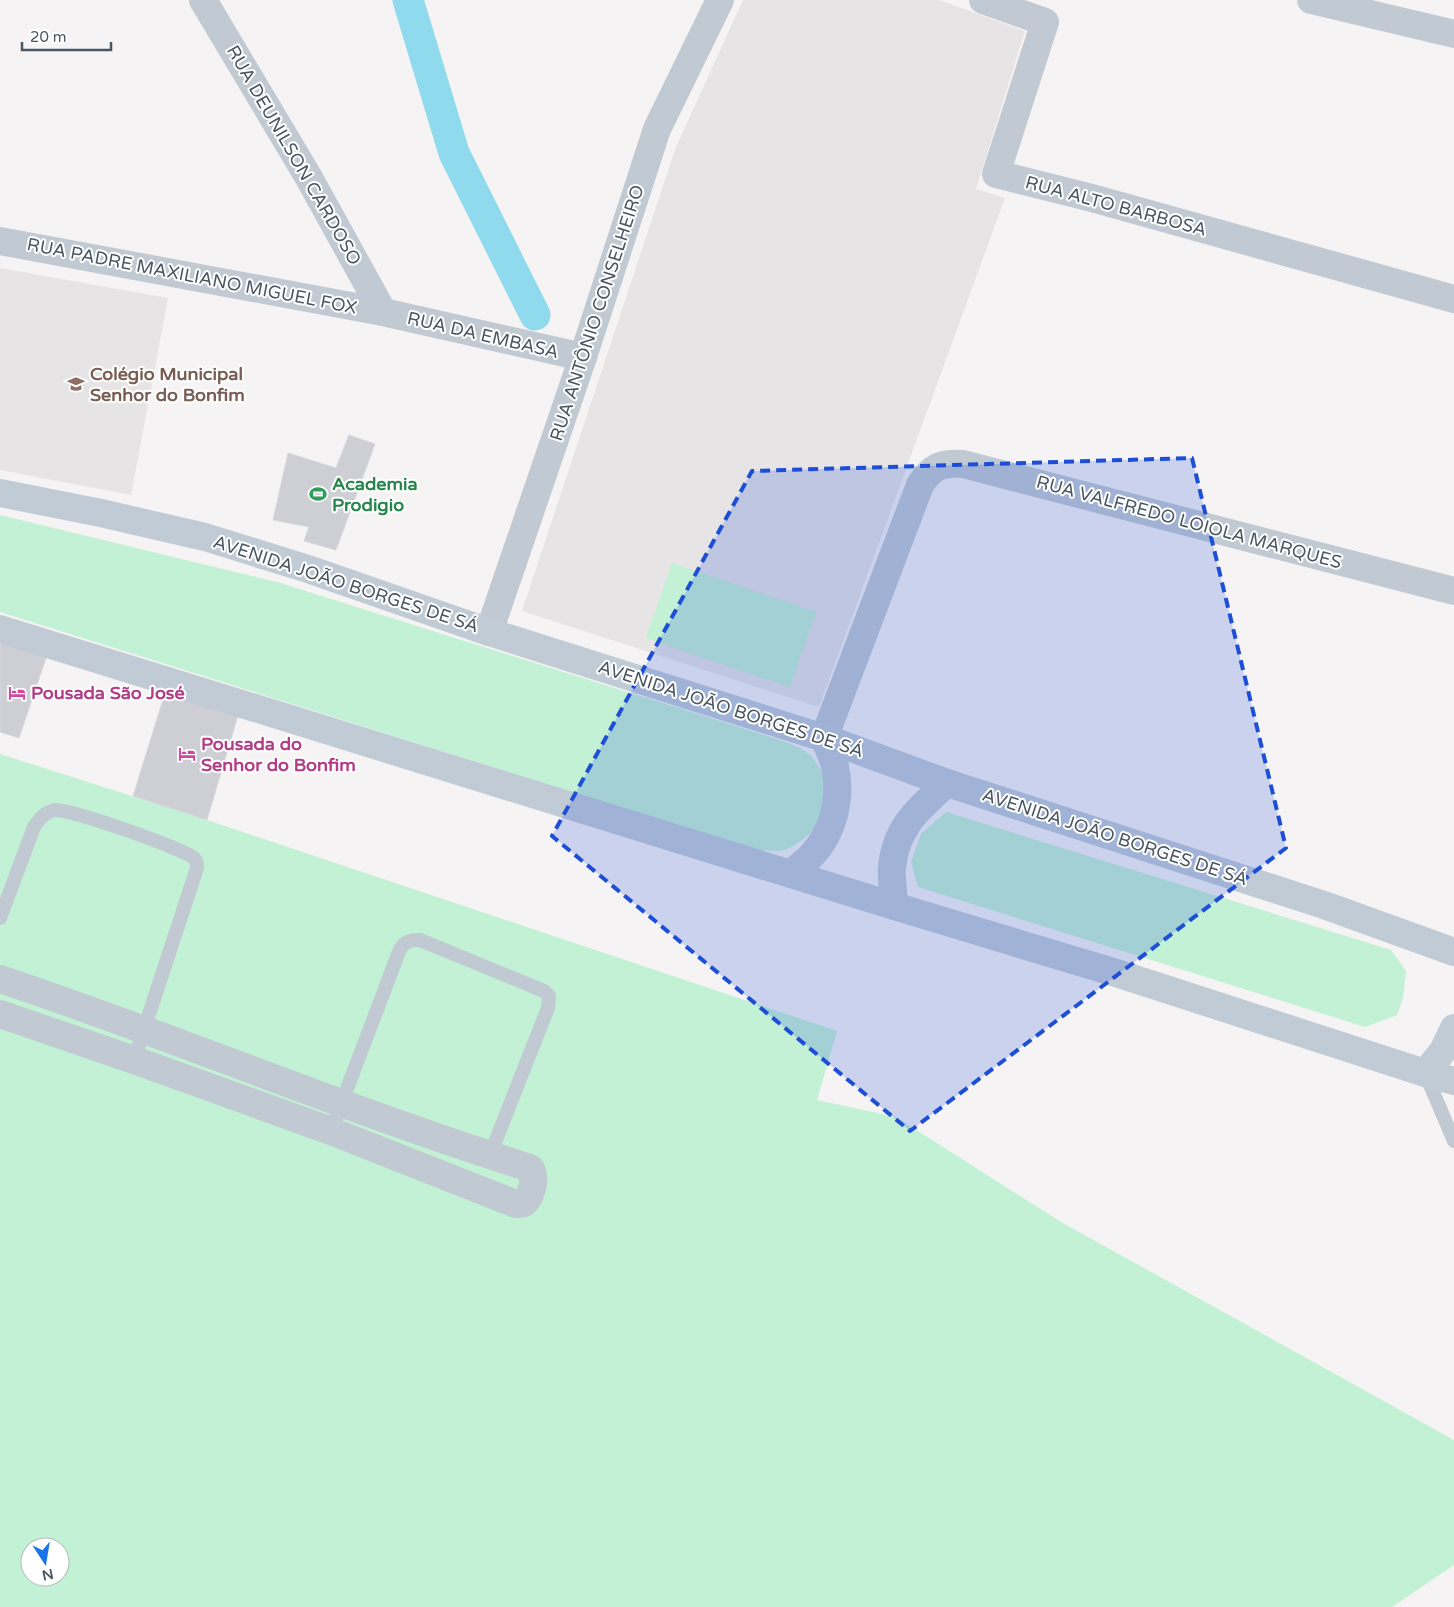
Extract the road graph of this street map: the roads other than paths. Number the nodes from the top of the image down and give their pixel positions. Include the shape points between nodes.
1 (203, 0) edge
2 (720, 0) edge
3 (983, 0) edge
4 (1311, 0) edge
5 (1454, 34) edge
6 (0, 240) edge
7 (1454, 299) edge
8 (383, 312) junction
9 (583, 357) junction
10 (0, 493) edge
11 (1454, 591) edge
12 (0, 629) edge
13 (490, 632) junction
14 (824, 738) junction
15 (947, 783) junction
16 (791, 873) junction
17 (894, 906) junction
18 (0, 918) edge
19 (1454, 952) edge
20 (0, 979) edge
21 (0, 1014) edge
22 (1454, 1028) edge
23 (144, 1031) junction
24 (134, 1060) junction
25 (1425, 1073) junction
26 (1454, 1081) edge
27 (341, 1102) junction
28 (331, 1131) junction
29 (1454, 1141) edge
30 (490, 1155) junction

1 - 8 street, RUA DEUNILSON CARDOSO via 309,178
2 - 9 street, RUA ANTÔNIO CONSELHEIRO via 657,129
3 - 7 street, RUA ALTO BARBOSA via 1045,22 996,174
4 - 5 street
6 - 8 street, RUA PADRE MAXILIANO MIGUEL FOX
8 - 9 street, RUA DA EMBASA
9 - 13 street, RUA ANTÔNIO CONSELHEIRO
10 - 13 main road, AVENIDA JOÃO BORGES DE SÁ via 206,537
11 - 14 street, RUA VALFREDO LOIOLA MARQUES via 963,464 946,463 927,474 920,485
12 - 16 main road
13 - 14 main road, AVENIDA JOÃO BORGES DE SÁ
14 - 15 main road, AVENIDA JOÃO BORGES DE SÁ
14 - 16 main road via 835,768 837,797 832,825 811,856
15 - 17 main road via 919,808 898,839 892,868
15 - 19 main road, AVENIDA JOÃO BORGES DE SÁ via 1324,905
16 - 17 main road
17 - 25 main road via 1113,972
18 - 23 lane via 34,827 46,813 54,810 65,810 101,821 194,858 197,868
20 - 23 street
21 - 24 street
22 - 25 main road via 1443,1052
23 - 24 lane
23 - 27 street
24 - 28 street
25 - 26 main road
25 - 29 lane
27 - 28 lane
27 - 30 street
27 - 30 lane via 400,949 411,940 420,940 544,991 549,996 548,1008
28 - 30 street via 516,1204 526,1201 534,1177 531,1169

